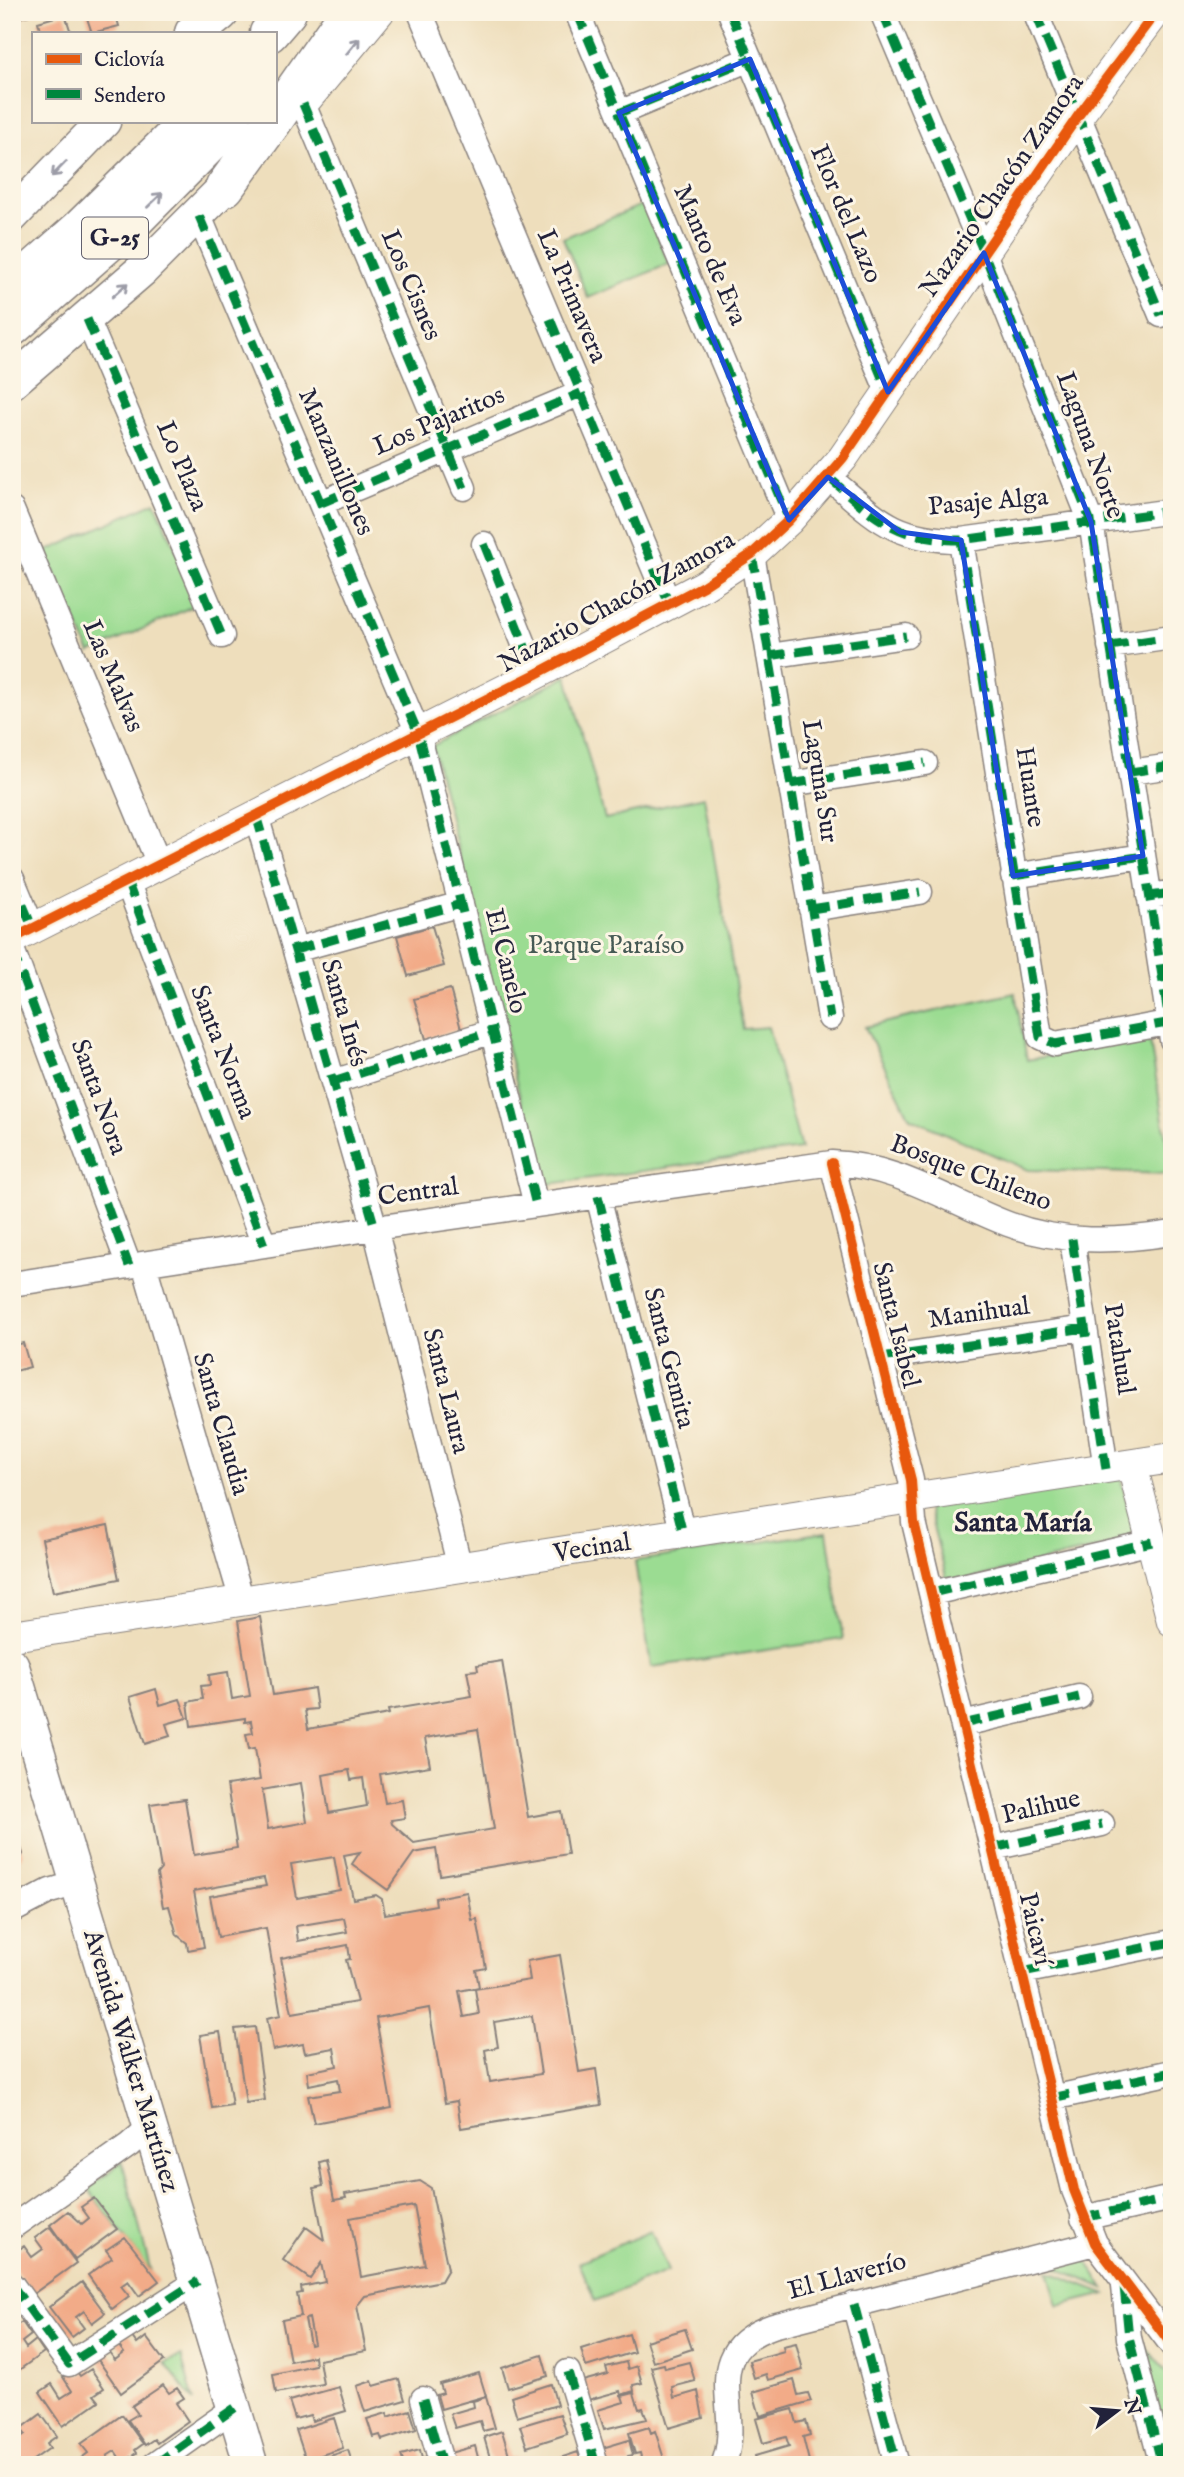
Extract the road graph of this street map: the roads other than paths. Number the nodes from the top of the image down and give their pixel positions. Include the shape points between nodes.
1 (287, 12) edge
2 (327, 12) edge
3 (349, 12) edge
4 (379, 12) edge
5 (420, 12) edge
6 (577, 12) edge
7 (730, 12) edge
8 (882, 12) edge
9 (1035, 12) edge
10 (1156, 12) edge
11 (270, 32) edge
12 (750, 59) junction
13 (276, 72) edge
14 (619, 113) junction
15 (284, 114) edge
16 (1078, 116) junction
17 (103, 122) edge
18 (189, 122) edge
19 (231, 122) edge
20 (225, 187) joint
21 (199, 215) junction
22 (12, 216) edge
23 (984, 253) junction
24 (12, 289) edge
25 (1161, 315) dead end
26 (87, 319) junction
27 (12, 327) edge
28 (12, 382) edge
29 (888, 392) junction
30 (581, 393) junction
31 (447, 449) junction
32 (828, 477) junction
33 (464, 488) dead end
34 (321, 503) junction
35 (12, 510) edge
36 (1172, 511) edge
37 (789, 520) junction
38 (1091, 522) junction
39 (961, 540) junction
40 (485, 544) dead end
41 (752, 554) junction
42 (669, 604) junction
43 (222, 636) dead end
44 (906, 636) dead end
45 (1172, 637) edge
46 (1110, 646) junction
47 (769, 656) junction
48 (536, 674) junction
49 (418, 733) junction
50 (925, 764) dead end
51 (1172, 766) edge
52 (1130, 772) junction
53 (790, 784) junction
54 (256, 815) junction
55 (1143, 856) junction
56 (159, 864) junction
57 (1013, 876) junction
58 (12, 879) edge
59 (127, 881) junction
60 (920, 892) dead end
61 (1160, 895) edge
62 (461, 904) junction
63 (811, 909) junction
64 (19, 939) edge
65 (295, 950) junction
66 (830, 1018) dead end
67 (1171, 1028) edge
68 (493, 1031) junction
69 (333, 1082) junction
70 (832, 1163) junction
71 (598, 1195) junction
72 (536, 1205) junction
73 (375, 1228) junction
74 (1172, 1233) edge
75 (1072, 1239) junction
76 (264, 1245) junction
77 (136, 1265) junction
78 (12, 1284) edge
79 (1085, 1328) junction
80 (881, 1358) junction
81 (1172, 1458) edge
82 (1119, 1467) junction
83 (913, 1499) junction
84 (683, 1534) junction
85 (1152, 1542) junction
86 (460, 1568) junction
87 (932, 1593) junction
88 (242, 1601) junction
89 (1172, 1621) edge
90 (12, 1636) edge
91 (12, 1665) edge
92 (1079, 1697) dead end
93 (963, 1724) junction
94 (1101, 1824) dead end
95 (993, 1848) junction
96 (78, 1883) junction
97 (12, 1911) edge
98 (1172, 1942) edge
99 (1023, 1972) junction
100 (1172, 2072) edge
101 (1052, 2098) junction
102 (151, 2126) junction
103 (1172, 2199) edge
104 (1083, 2218) junction
105 (12, 2227) edge
106 (1095, 2243) junction
107 (198, 2281) junction
108 (12, 2285) edge
109 (1124, 2286) junction
110 (854, 2304) junction
111 (1167, 2333) edge
112 (568, 2372) dead end
113 (423, 2399) dead end
114 (236, 2407) junction
115 (1164, 2458) edge
116 (253, 2462) edge
117 (154, 2465) edge
118 (442, 2465) edge
119 (596, 2465) edge
120 (723, 2465) edge
121 (897, 2465) edge

1 - 11 main road
2 - 13 main road
3 - 15 main road
15 -> 4 street
5 - 30 street, La Primavera
6 - 14 street, Manto de Eva
7 - 12 street, Flor del Lazo
8 - 23 street, Laguna Norte
9 - 16 street
10 - 16 street, Nazario Chacón Zamora
12 - 14 street
12 - 29 street, Flor del Lazo
14 - 37 street, Manto de Eva
15 - 20 main road
15 - 31 street, Los Cisnes
16 - 23 street, Nazario Chacón Zamora
16 - 25 street
17 -> 22 main road
18 - 24 main road, G-25
27 -> 19 main road, G-25 via 133,221
20 - 21 main road
26 -> 21 main road
21 - 34 street, Manzanillones
23 - 29 street, Nazario Chacón Zamora
23 - 38 street, Laguna Norte
26 - 28 main road
26 - 43 street, Lo Plaza
29 - 32 street, Nazario Chacón Zamora
30 - 31 street, Los Pajaritos
30 - 42 street, La Primavera
31 - 33 street, Los Cisnes
31 - 34 street, Los Pajaritos
32 - 37 street, Nazario Chacón Zamora
32 - 39 street, Pasaje Alga via 900,532 930,540
34 - 49 street, Manzanillones
35 - 56 street, Las Malvas
36 - 38 street, Pasaje Alga
37 - 41 street, Nazario Chacón Zamora
38 - 39 street, Pasaje Alga
38 - 46 street, Laguna Norte
39 - 57 street, Huante
40 - 48 street
41 - 42 street, Nazario Chacón Zamora
41 - 47 street, Laguna Sur
42 - 48 street, Nazario Chacón Zamora
44 - 47 street
45 - 46 street
46 - 52 street, Laguna Norte
47 - 53 street, Laguna Sur
48 - 49 street, Nazario Chacón Zamora
49 - 54 street, Nazario Chacón Zamora
49 - 62 street, El Canelo
50 - 53 street
51 - 52 street
52 - 55 street, Laguna Norte
53 - 63 street, Laguna Sur
54 - 56 street, Nazario Chacón Zamora
54 - 65 street, Santa Inés
55 - 57 street
55 - 61 street, Laguna Norte
56 - 59 street, Nazario Chacón Zamora
57 - 67 street, Huante via 1038,1031 1044,1041 1055,1044
58 - 64 street, Santa Nora
59 - 64 street, Nazario Chacón Zamora
59 - 76 street, Santa Norma
60 - 63 street
61 - 67 street, Laguna Norte
62 - 65 street
62 - 68 street, El Canelo
63 - 66 street, Laguna Sur
64 - 77 street, Santa Nora
65 - 69 street, Santa Inés
68 - 69 street
68 - 72 street, El Canelo
69 - 73 street, Santa Inés
70 - 71 street, Central
70 - 75 street, Bosque Chileno via 869,1166 1006,1223
70 - 80 street, Santa Isabel
71 - 72 street, Central
71 - 84 street, Santa Gemita
72 - 73 street, Central
73 - 76 street, Central
73 - 86 street, Santa Laura
74 - 75 street, Bosque Chileno via 1128,1240
75 - 79 street, Patahual
76 - 77 street, Central
77 - 78 street, Central
77 - 88 street, Santa Claudia
79 - 80 street, Manihual
79 - 82 street, Patahual
80 - 83 street, Santa Isabel
81 - 82 street, Vecinal
82 - 83 street, Vecinal
82 - 85 street
83 - 84 street, Vecinal
83 - 87 street, Paicaví
84 - 86 street, Vecinal
85 - 87 street
85 - 89 street
86 - 88 street, Vecinal
87 - 93 street, Paicaví
88 - 90 street, Vecinal
91 - 96 main road, Avenida Walker Martínez
92 - 93 street
93 - 95 street, Paicaví
94 - 95 street, Palihue
95 - 99 street, Paicaví
96 - 97 street via 50,1891
96 - 102 main road, Avenida Walker Martínez
98 - 99 street
99 - 101 street, Paicaví
100 - 101 street
101 - 104 street, Paicaví
102 - 105 street
102 - 107 main road, Avenida Walker Martínez
103 - 104 street
104 - 106 street, Paicaví
106 - 109 street, Paicaví
106 - 110 street, El Llaverío
107 - 108 street via 69,2364
107 - 114 main road, Avenida Walker Martínez
109 - 111 street, Paicaví
109 - 115 street via 1129,2338
110 - 120 street, El Llaverío via 764,2329 738,2348 726,2371 729,2437
110 - 121 street
112 - 119 street
113 - 118 street
114 - 116 main road, Avenida Walker Martínez
114 - 117 street

